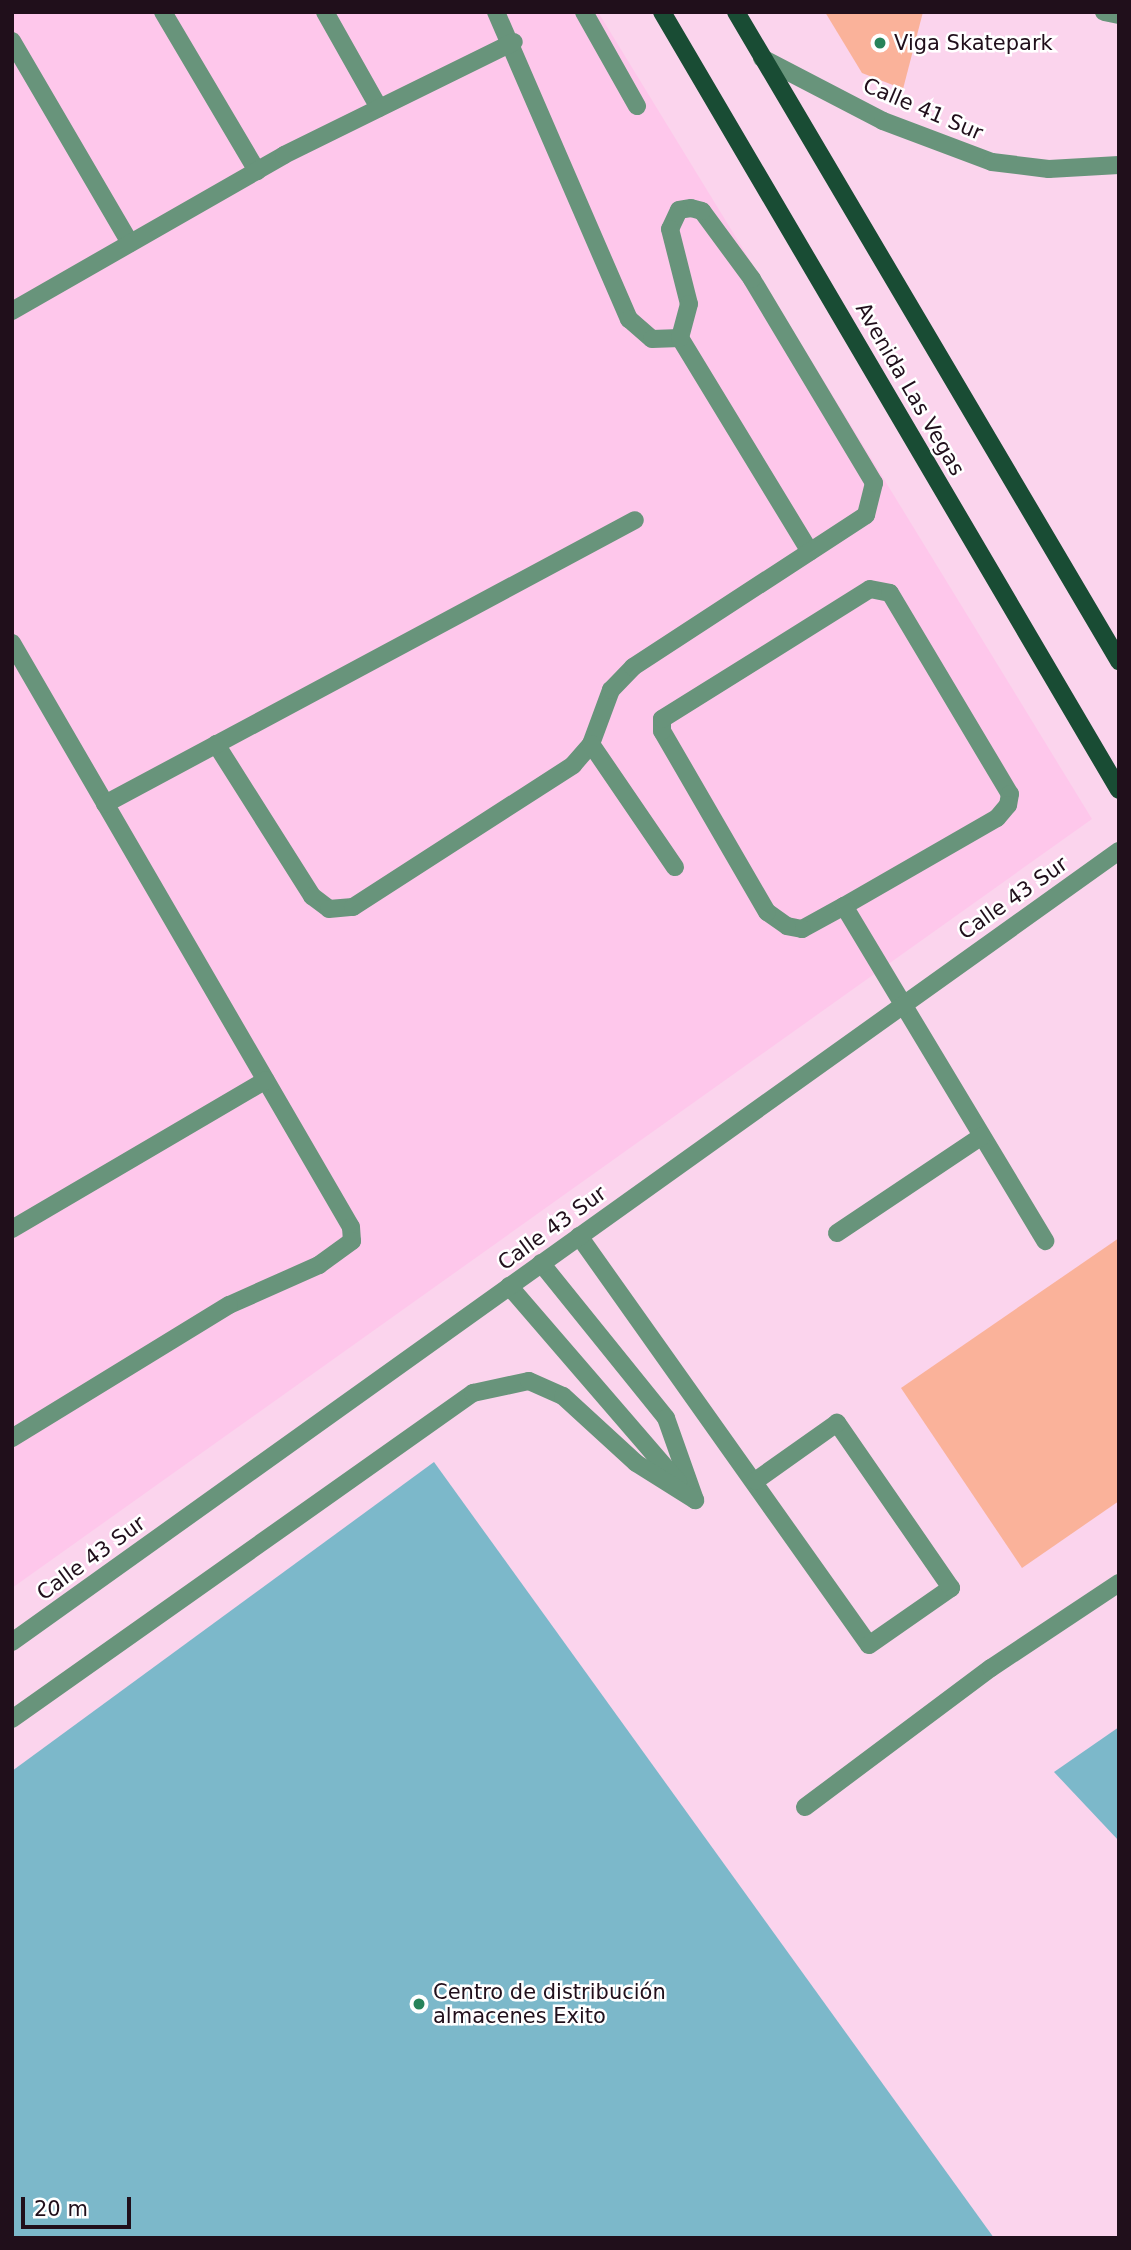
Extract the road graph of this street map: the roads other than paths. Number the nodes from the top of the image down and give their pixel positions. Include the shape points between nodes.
1 (163, 12) edge
2 (325, 12) edge
3 (496, 12) edge
4 (584, 12) edge
5 (662, 12) edge
6 (736, 12) edge
7 (1104, 12) edge
8 (1119, 15) edge
9 (12, 41) edge
10 (514, 42) junction
11 (762, 58) junction
12 (637, 106) dead end
13 (379, 108) junction
14 (1119, 164) edge
15 (257, 171) junction
16 (130, 243) junction
17 (12, 310) edge
18 (680, 338) junction
19 (635, 520) dead end
20 (810, 552) junction
21 (12, 643) edge
22 (1119, 661) edge
23 (216, 744) junction
24 (591, 744) junction
25 (1119, 790) edge
26 (105, 804) junction
27 (1119, 850) edge
28 (675, 867) dead end
29 (844, 906) junction
30 (903, 1004) junction
31 (267, 1080) junction
32 (982, 1136) junction
33 (12, 1229) edge
34 (837, 1233) dead end
35 (579, 1236) junction
36 (1045, 1241) dead end
37 (541, 1263) junction
38 (509, 1286) junction
39 (12, 1438) edge
40 (755, 1481) junction
41 (695, 1500) junction
42 (1119, 1583) edge
43 (12, 1642) edge
44 (12, 1719) edge
45 (805, 1807) dead end

1 - 15 street
2 - 13 street
3 - 10 street
4 - 12 street
5 - 25 main road, Avenida Las Vegas
6 - 11 main road, Avenida Las Vegas
7 - 8 street
9 - 16 street
10 - 13 street
10 - 18 street via 629,318 652,339
11 - 14 street, Calle 41 Sur via 883,121 992,162 1049,169
11 - 22 main road, Avenida Las Vegas
13 - 15 street
15 - 16 street
16 - 17 street
18 - 20 street
18 - 20 street via 689,304 670,229 679,210 691,208 702,211 752,279 874,483 866,514
19 - 23 street
20 - 24 street via 633,667 611,690
21 - 26 street
23 - 24 street via 312,896 329,909 353,907 573,765
23 - 26 street
24 - 28 street
26 - 31 street
27 - 30 street, Calle 43 Sur
29 - 29 street via 998,818 1010,794 930,656 881,589 870,589 662,719 662,731 767,912 802,929
29 - 30 street
30 - 32 street
30 - 35 street, Calle 43 Sur
31 - 33 street
31 - 39 street via 351,1227 352,1241 320,1265 229,1305
32 - 34 street
32 - 36 street
35 - 37 street, Calle 43 Sur
35 - 40 street
37 - 38 street, Calle 43 Sur
37 - 41 street via 666,1418
38 - 41 street
38 - 43 street, Calle 43 Sur
40 - 40 street via 869,1645 951,1588 837,1423
41 - 44 street via 636,1463 563,1396 529,1381 473,1392
42 - 45 street via 991,1668

